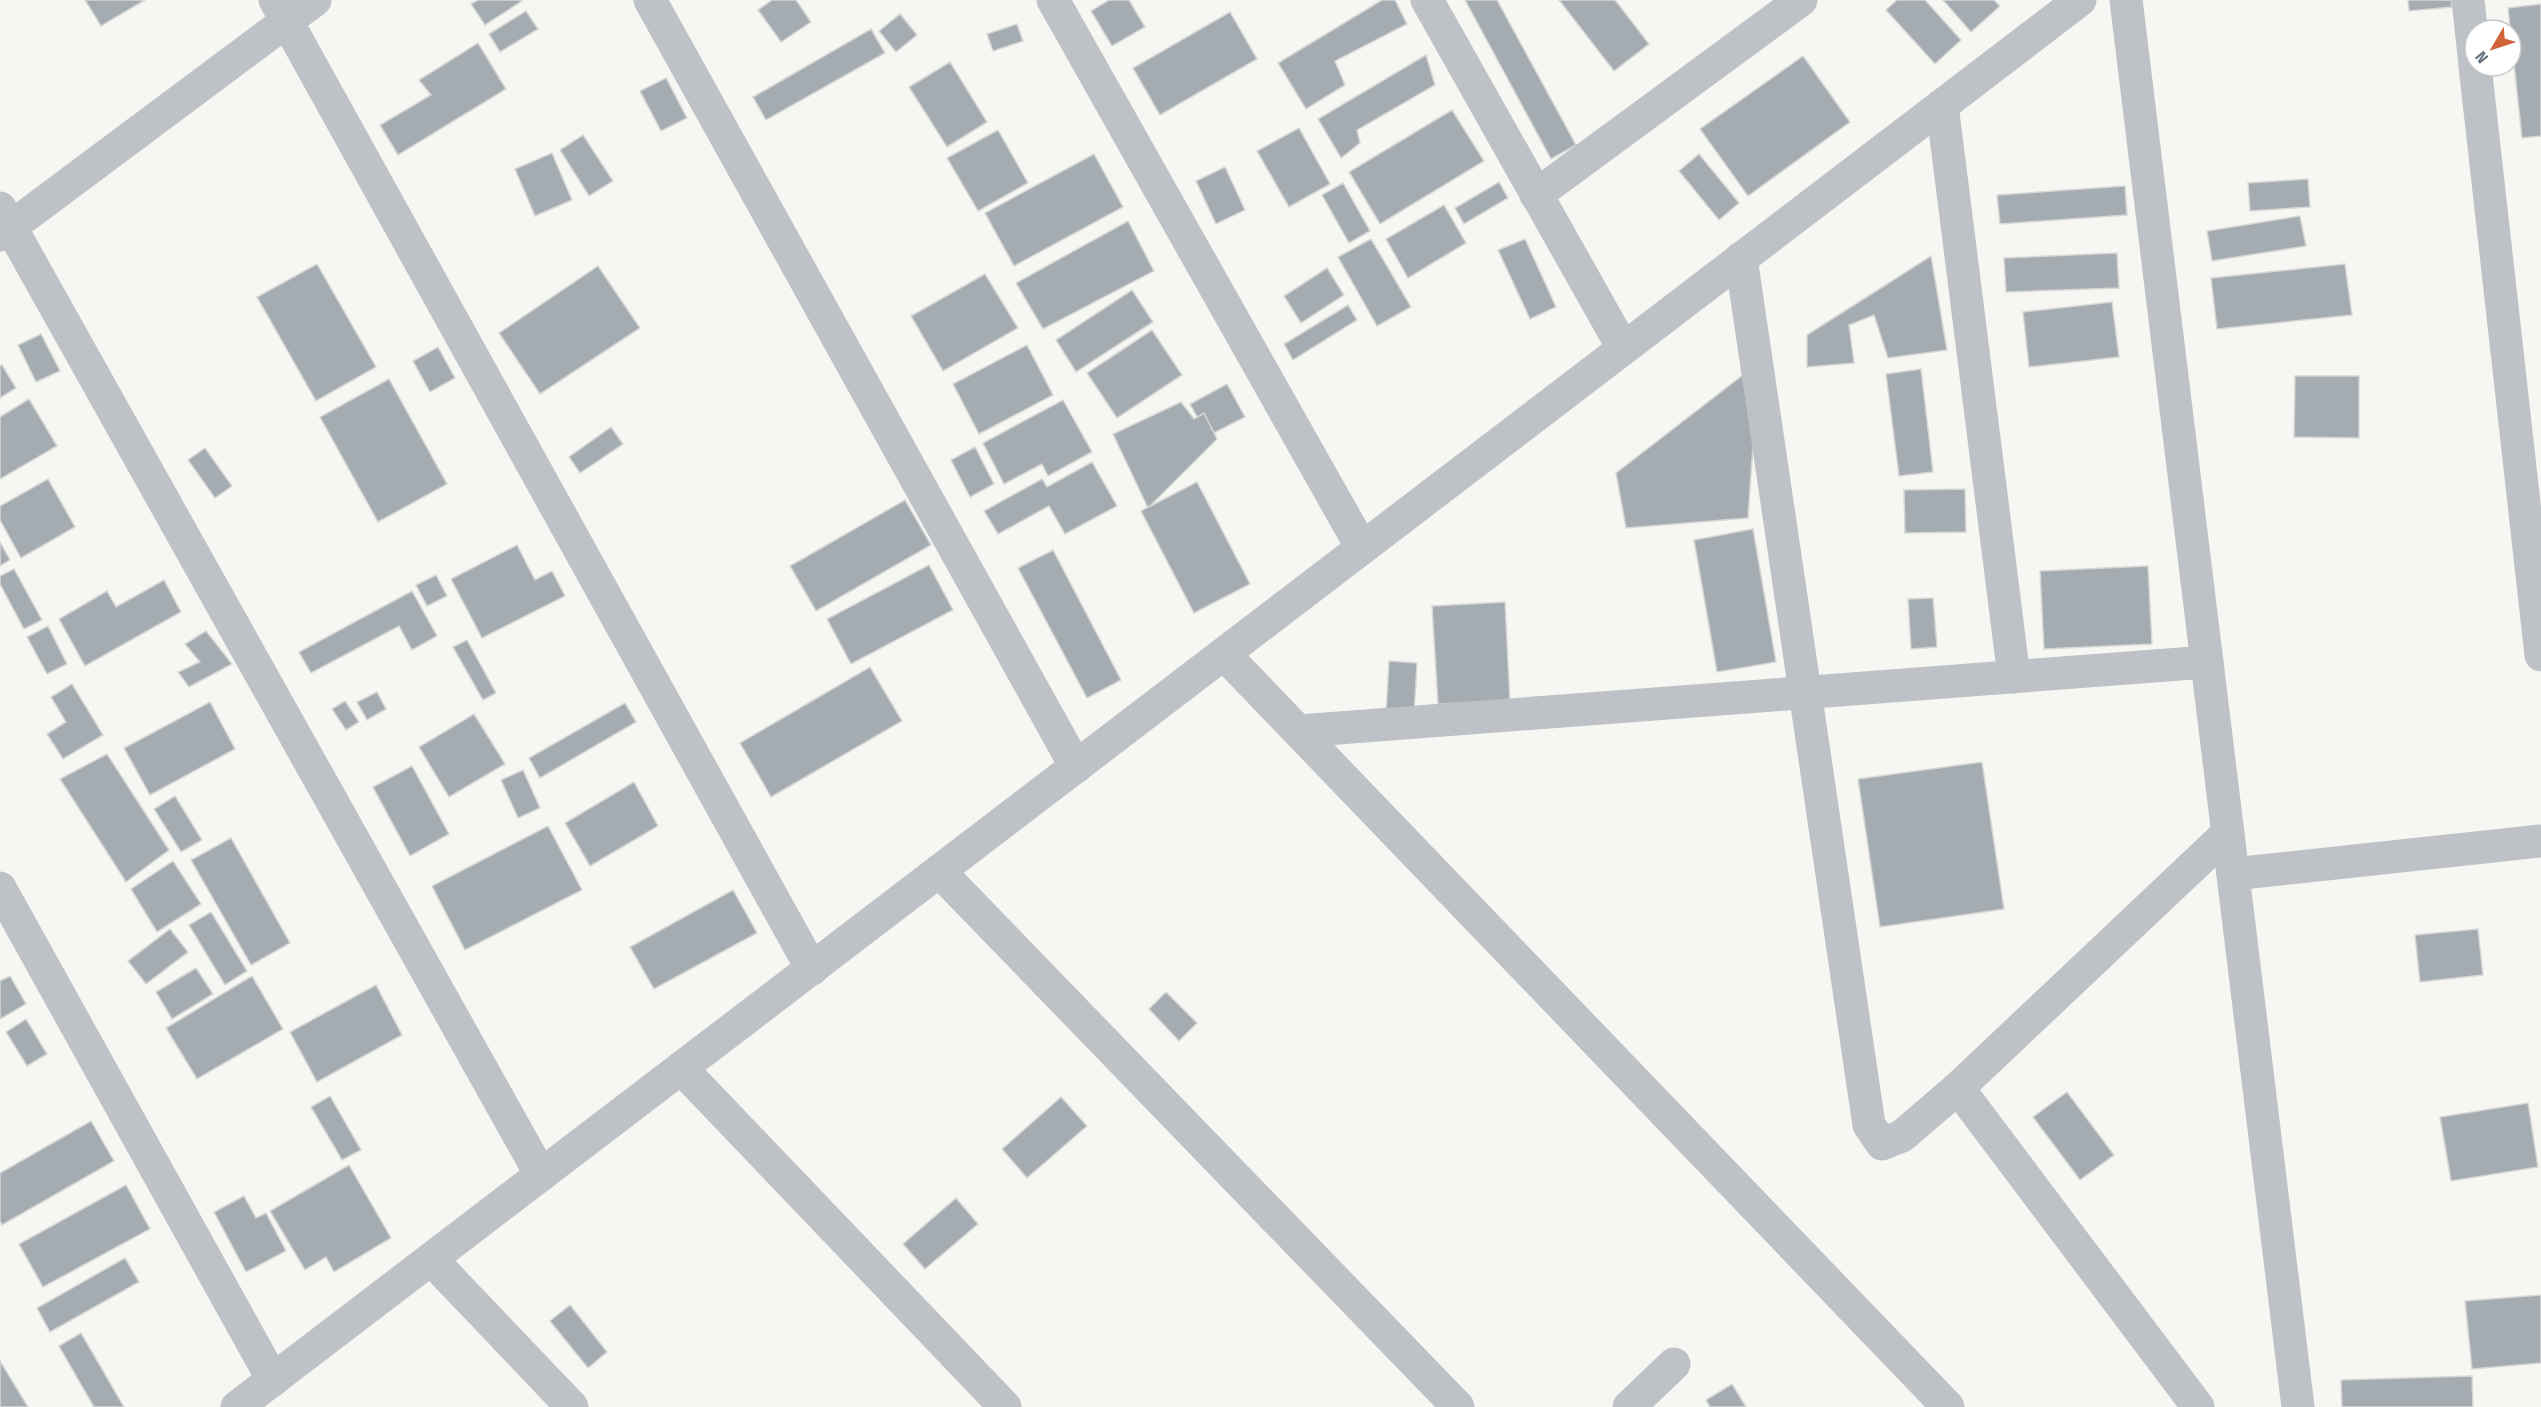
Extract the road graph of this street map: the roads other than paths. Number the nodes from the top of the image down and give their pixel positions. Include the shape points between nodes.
1 (315, 0) edge
2 (650, 0) edge
3 (1053, 0) edge
4 (1427, 0) edge
5 (1801, 0) edge
6 (2080, 0) edge
7 (2126, 0) edge
8 (2468, 0) edge
9 (280, 11) edge
10 (2470, 18) edge
11 (2476, 78) edge
12 (1942, 105) junction
13 (1536, 195) junction
14 (4, 224) edge
15 (1741, 258) junction
16 (1623, 348) junction
17 (1362, 548) junction
18 (1224, 654) junction
19 (2541, 655) edge
20 (2207, 662) junction
21 (2014, 677) junction
22 (1806, 693) junction
23 (1299, 731) junction
24 (1076, 767) junction
25 (2228, 833) junction
26 (2541, 841) edge
27 (939, 871) junction
28 (2233, 874) junction
29 (0, 888) edge
30 (812, 969) junction
31 (681, 1068) junction
32 (1958, 1088) junction
33 (541, 1175) junction
34 (431, 1259) junction
35 (1674, 1364) dead end
36 (273, 1380) junction
37 (237, 1407) edge
38 (572, 1407) edge
39 (1005, 1407) edge
40 (1458, 1407) edge
41 (1629, 1407) edge
42 (1948, 1407) edge
43 (2198, 1407) edge
44 (2298, 1407) edge

1 - 9 street
2 - 24 street
3 - 17 street
4 - 13 street
5 - 13 street
6 - 12 street
7 - 20 street
8 - 10 street
9 - 14 street
9 - 30 street
11 - 19 street
12 - 15 street
12 - 21 street
13 - 16 street
14 - 33 street
15 - 16 street
15 - 22 street
16 - 17 street
17 - 18 street
18 - 23 street
18 - 24 street
20 - 21 street
20 - 25 street
21 - 22 street
22 - 23 street
22 - 32 street via 1869,1125 1882,1144 1902,1136
23 - 42 street
24 - 27 street
25 - 28 street
25 - 32 street
26 - 28 street
27 - 30 street
27 - 40 street
28 - 44 street
29 - 36 street
30 - 31 street
31 - 33 street
31 - 39 street
32 - 43 street
33 - 34 street
34 - 36 street
34 - 38 street
35 - 41 street
36 - 37 street

